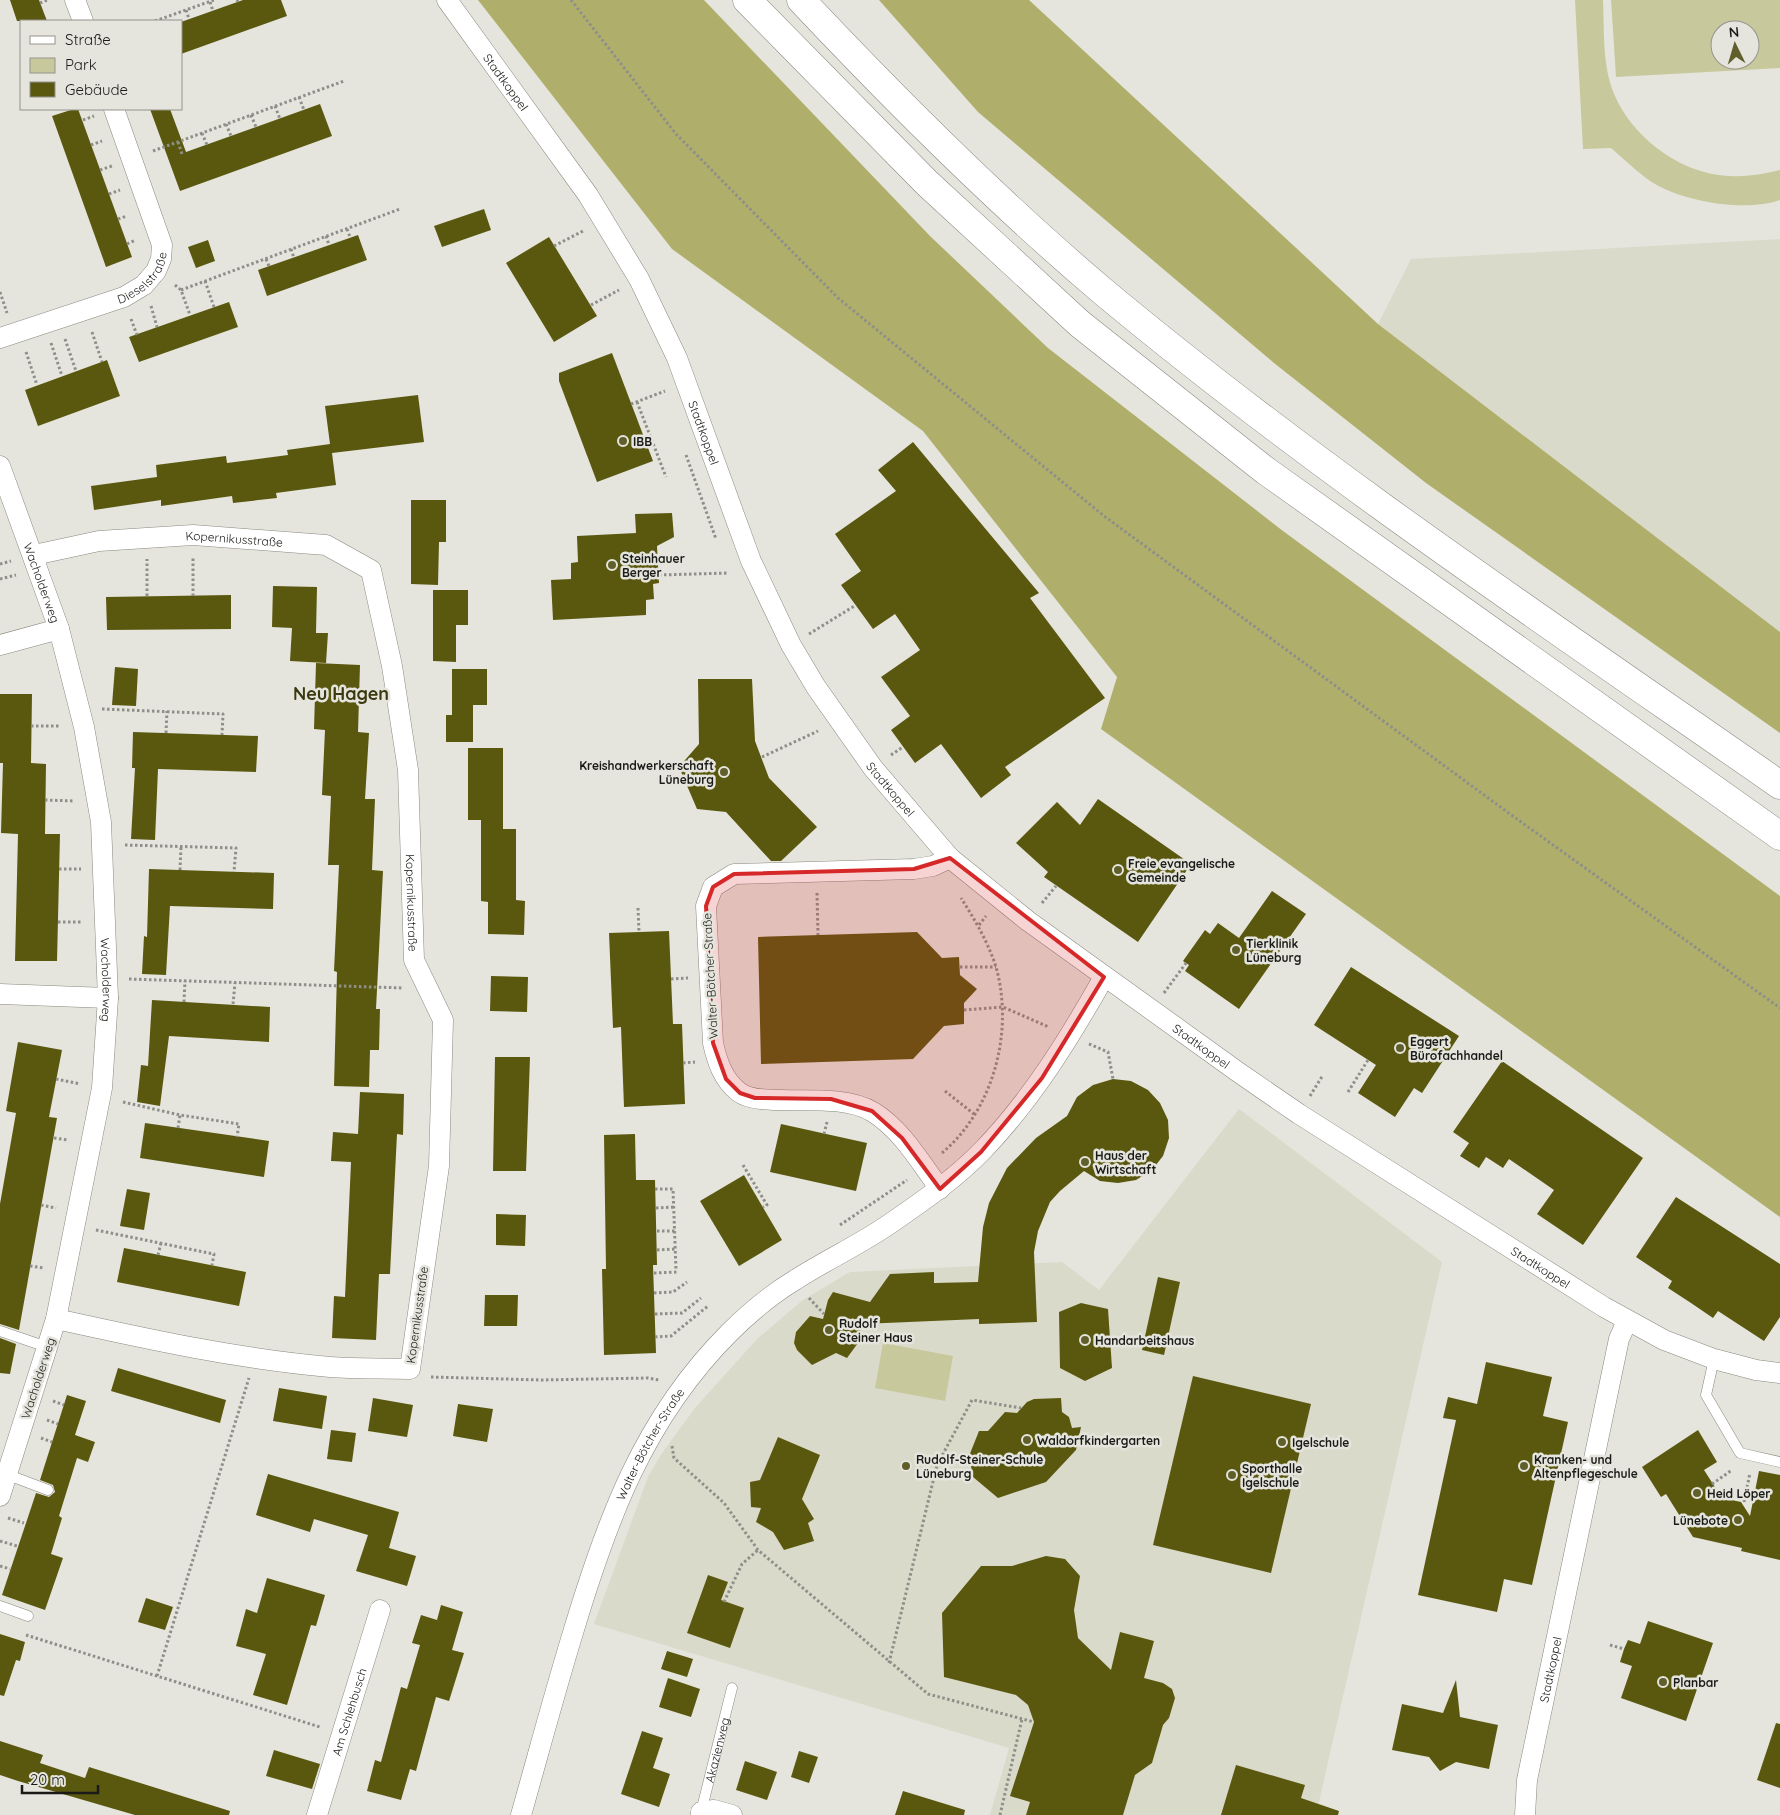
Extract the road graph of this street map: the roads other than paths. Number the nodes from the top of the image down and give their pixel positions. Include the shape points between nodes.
1 (75, 0) edge
2 (447, 0) edge
3 (747, 0) edge
4 (802, 0) edge
5 (83, 20) edge
6 (114, 110) edge
7 (0, 338) edge
8 (0, 466) edge
9 (34, 556) junction
10 (59, 629) junction
11 (0, 645) edge
12 (1780, 785) edge
13 (1780, 836) edge
14 (950, 858) junction
15 (1104, 977) junction
16 (0, 994) edge
17 (108, 998) junction
18 (940, 1189) junction
19 (56, 1319) junction
20 (1627, 1320) junction
21 (0, 1331) edge
22 (47, 1347) junction
23 (1714, 1358) junction
24 (1780, 1373) edge
25 (1780, 1462) edge
26 (4, 1467) edge
27 (48, 1490) dead end
28 (0, 1496) edge
29 (0, 1606) edge
30 (380, 1610) dead end
31 (28, 1616) dead end
32 (732, 1688) dead end
33 (701, 1814) edge
34 (317, 1815) edge
35 (521, 1815) edge
36 (732, 1815) edge
37 (1525, 1815) edge

1 - 5 street
2 - 14 street, Stadtkoppel via 604,220 639,279 677,358 750,560 791,645 873,768
3 - 13 highway via 927,183 1080,324 1266,471
4 - 12 highway via 957,159 1105,293 1290,439
6 - 7 street, Dieselstraße via 162,245 162,259 156,271 144,285 124,297
8 - 9 street, Wacholderweg
9 - 10 street, Wacholderweg
9 - 19 street, Kopernikusstraße via 99,541 193,535 326,545 371,570 392,666 408,770 414,960 443,1020 439,1166 410,1369 331,1367 256,1359
10 - 11 street
10 - 17 street, Wacholderweg via 80,708 98,801 103,844
14 - 15 street, Stadtkoppel
14 - 18 street, Walter-Bötcher-Straße via 933,866 914,869 734,874 713,887 706,906 713,1043 716,1060 726,1079 740,1093 755,1098 831,1099 872,1111 897,1132
15 - 18 street, Walter-Bötcher-Straße via 1070,1036 1016,1113 981,1152
15 - 20 street, Stadtkoppel via 1299,1114
16 - 17 street
17 - 19 street, Wacholderweg via 100,1097
18 - 35 street, Walter-Bötcher-Straße via 888,1225 793,1281 761,1305 704,1360 655,1426 634,1465 597,1553
19 - 22 street, Wacholderweg
20 - 23 street, Stadtkoppel via 1664,1340
20 - 37 street, Stadtkoppel via 1619,1339 1527,1780
21 - 22 lane
22 - 26 street, Wacholderweg
23 - 24 street, Stadtkoppel
23 - 25 lane via 1706,1395 1740,1453
26 - 27 lane
26 - 28 street, Wacholderweg
29 - 31 lane
30 - 34 street, Am Schlehbusch
32 - 33 lane, Akazienweg
33 - 36 street, Akazienweg via 714,1810

